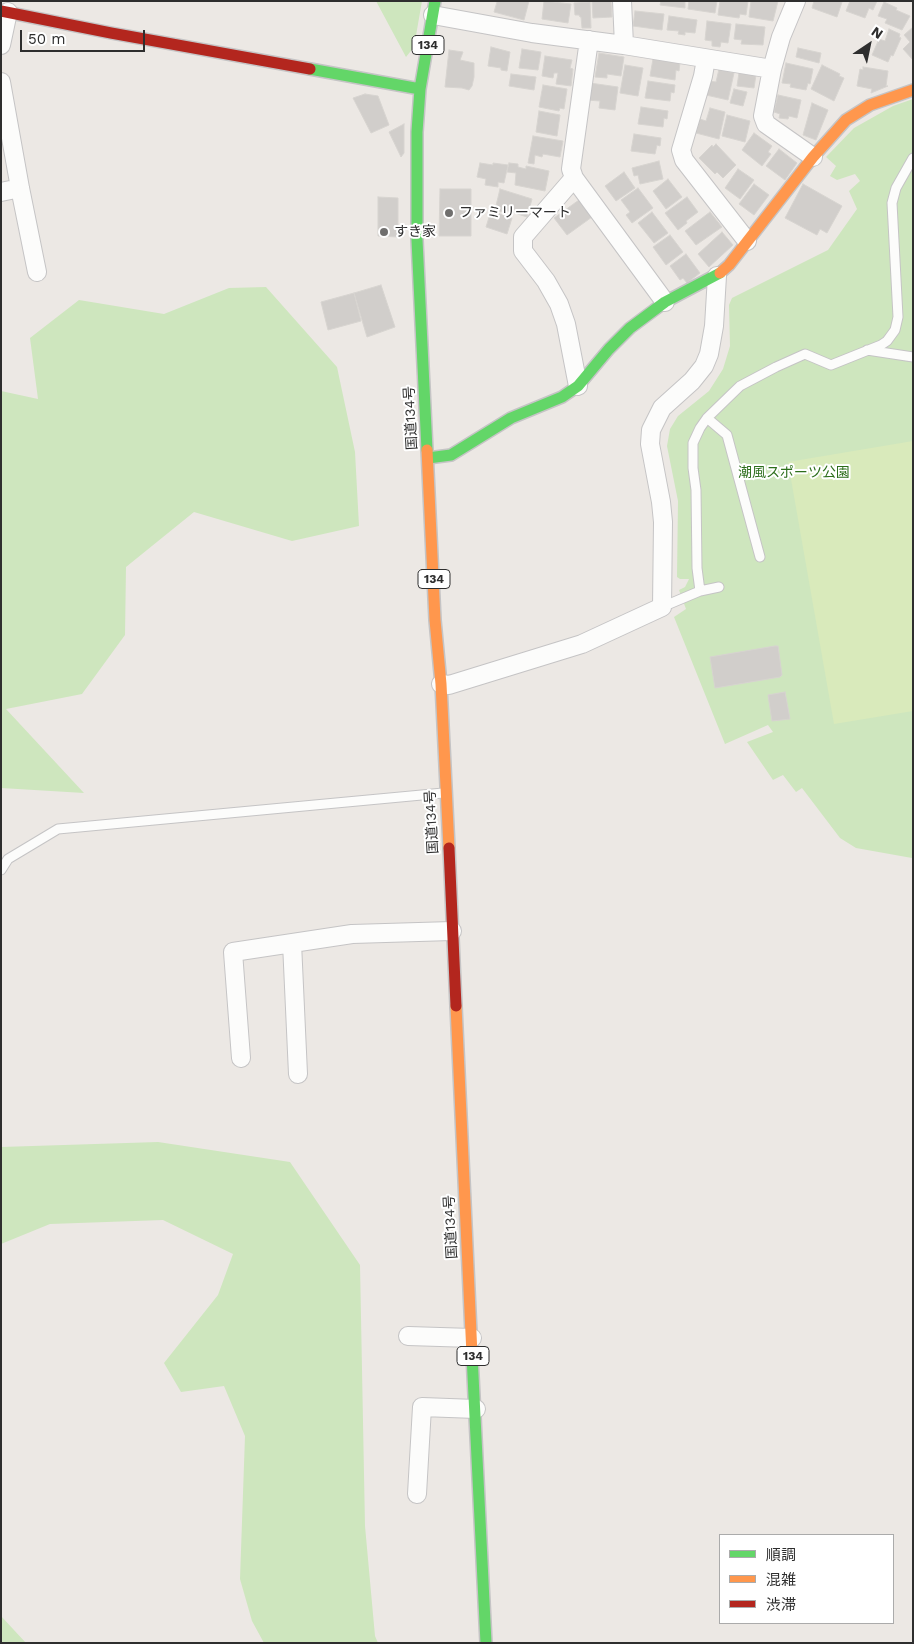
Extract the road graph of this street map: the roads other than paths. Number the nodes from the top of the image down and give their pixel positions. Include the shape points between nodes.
1 (622, 1) edge
2 (796, 1) edge
3 (434, 8) edge
4 (5, 12) edge
5 (589, 40) junction
6 (1, 45) edge
7 (624, 45) junction
8 (706, 59) junction
9 (772, 69) junction
10 (1, 82) edge
11 (420, 89) junction
12 (913, 90) edge
13 (5, 116) edge
14 (813, 157) junction
15 (913, 158) edge
16 (574, 178) junction
17 (20, 188) junction
18 (1, 192) edge
19 (747, 241) junction
20 (37, 272) dead end
21 (717, 276) junction
22 (665, 302) junction
23 (867, 350) junction
24 (913, 357) edge
25 (578, 386) junction
26 (707, 418) junction
27 (428, 458) junction
28 (760, 557) dead end
29 (719, 587) dead end
30 (700, 591) junction
31 (662, 607) junction
32 (441, 684) junction
33 (446, 793) junction
34 (1, 870) edge
35 (452, 931) junction
36 (292, 943) junction
37 (241, 1058) dead end
38 (298, 1074) dead end
39 (408, 1336) dead end
40 (472, 1338) junction
41 (476, 1409) junction
42 (417, 1494) dead end
43 (486, 1643) edge

1 - 7 street
2 - 9 street
3 - 5 street via 532,33
3 - 11 main road, 国道134号 / 134
4 - 6 street
4 - 11 main road
5 - 7 street
5 - 16 street via 571,169
7 - 8 street
8 - 9 street
8 - 19 street via 681,150 684,160
9 - 14 street via 763,116 766,124
10 - 13 street
11 - 27 main road, 国道134号 / 134 via 417,240
12 - 14 main road via 870,106 846,120
13 - 17 street
14 - 19 main road
15 - 23 lane via 896,188 892,210 898,321 887,341
16 - 22 street
16 - 25 street via 523,237 523,251 560,304
17 - 18 street
17 - 20 street
19 - 21 main road
21 - 22 main road
21 - 31 street via 714,326 704,366 662,408 650,430 663,522
22 - 25 main road via 620,337
23 - 24 lane
23 - 26 lane via 830,364 805,354 776,366 740,386
25 - 27 main road via 562,397 511,418 451,455
26 - 28 lane via 727,435
26 - 30 lane via 693,443
27 - 32 main road, 国道134号 / 134
29 - 30 lane
30 - 31 lane
31 - 32 street via 582,644 449,685
32 - 33 main road, 国道134号 / 134
33 - 34 lane via 58,829 8,859
33 - 35 main road, 国道134号 / 134
35 - 36 street via 352,934
35 - 40 main road, 国道134号 / 134
36 - 37 street via 233,952
36 - 38 street
39 - 40 street
40 - 41 main road, 国道134号 / 134
41 - 42 street via 422,1407
41 - 43 main road, 国道134号 / 134

